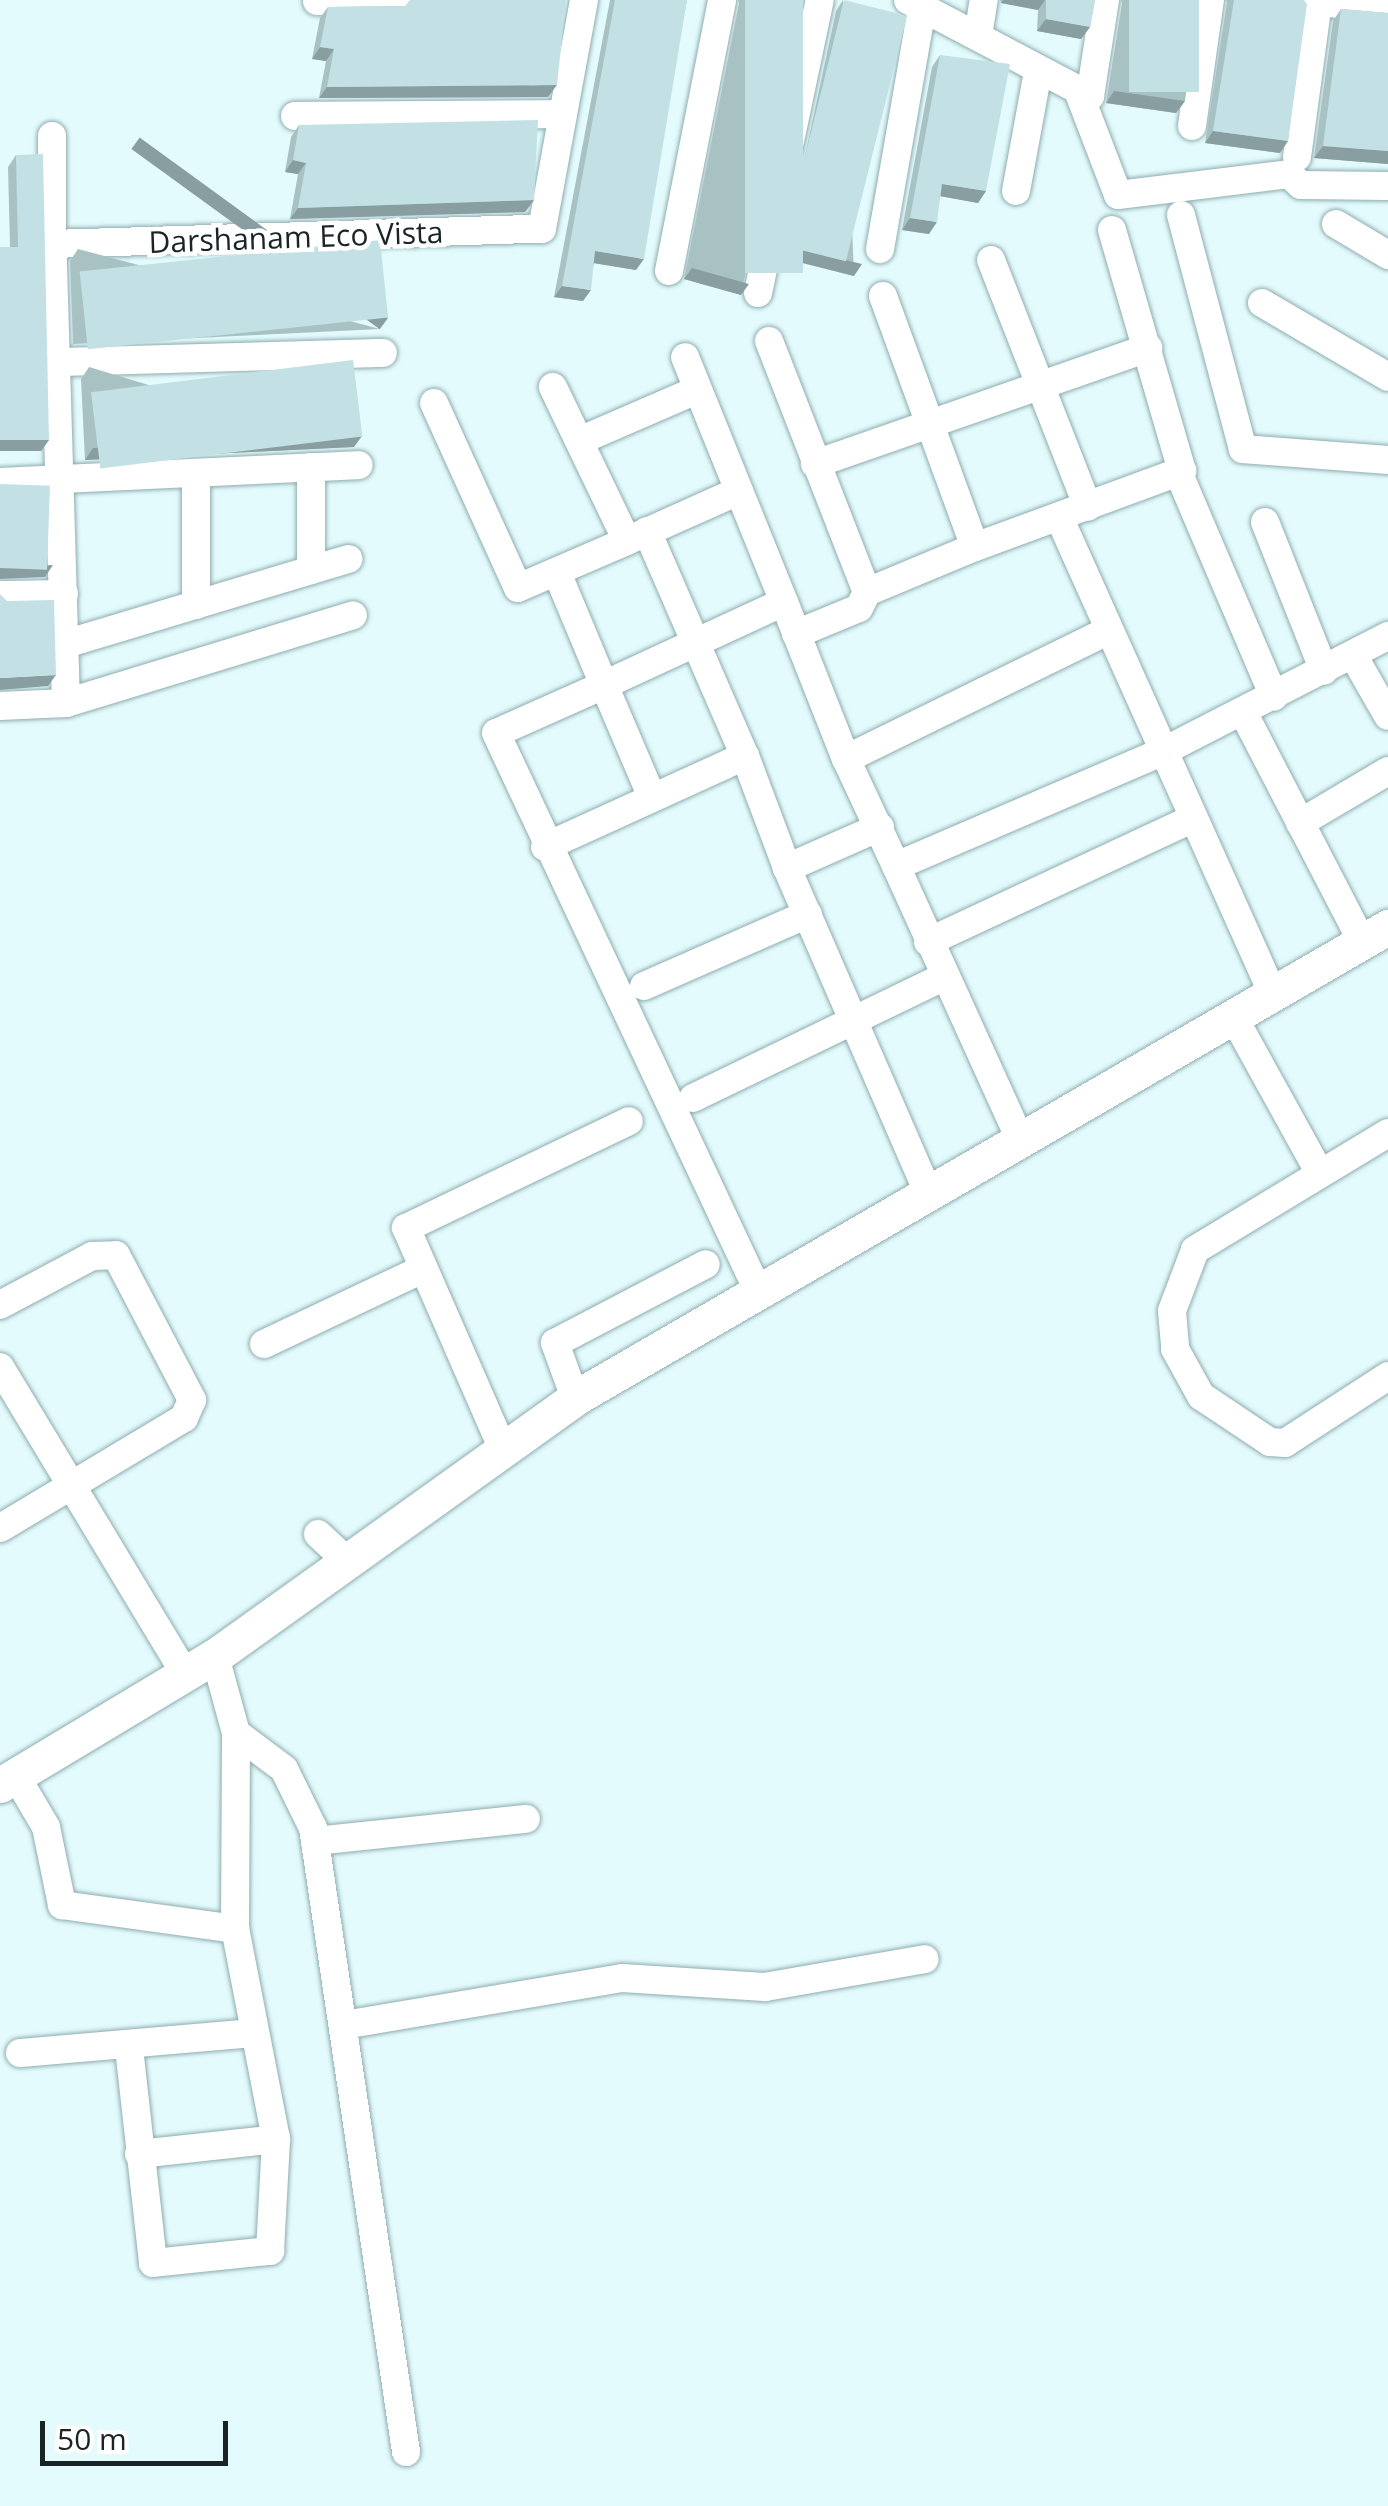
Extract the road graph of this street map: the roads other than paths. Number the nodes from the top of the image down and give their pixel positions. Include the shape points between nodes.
1 (396, 0) edge
2 (584, 0) edge
3 (722, 0) edge
4 (820, 0) edge
5 (984, 0) edge
6 (1104, 0) edge
7 (1210, 0) edge
8 (318, 1) edge
9 (1311, 1) edge
10 (915, 4) edge
11 (1388, 10) edge
12 (978, 36) junction
13 (1038, 72) junction
14 (1080, 96) junction
15 (563, 114) junction
16 (295, 116) dead end
17 (1192, 126) dead end
18 (52, 136) dead end
19 (1297, 157) dead end
20 (1388, 186) edge
21 (1016, 191) dead end
22 (1181, 215) dead end
23 (1336, 224) dead end
24 (1112, 230) dead end
25 (52, 244) junction
26 (880, 249) dead end
27 (1388, 255) edge
28 (991, 260) dead end
29 (669, 270) dead end
30 (758, 293) dead end
31 (883, 296) dead end
32 (1262, 304) dead end
33 (768, 340) dead end
34 (1148, 348) junction
35 (384, 353) dead end
36 (685, 357) dead end
37 (57, 362) junction
38 (1388, 377) edge
39 (1040, 385) junction
40 (553, 386) dead end
41 (697, 390) junction
42 (434, 403) dead end
43 (930, 422) junction
44 (579, 441) junction
45 (1388, 460) edge
46 (815, 464) junction
47 (358, 465) dead end
48 (311, 467) junction
49 (196, 473) junction
50 (1178, 474) junction
51 (63, 480) junction
52 (0, 482) edge
53 (734, 494) junction
54 (1088, 507) junction
55 (1059, 516) junction
56 (1266, 522) dead end
57 (637, 536) junction
58 (975, 547) junction
59 (350, 559) dead end
60 (312, 570) junction
61 (558, 575) junction
62 (867, 592) junction
63 (64, 594) junction
64 (0, 595) edge
65 (784, 602) junction
66 (196, 605) junction
67 (353, 615) dead end
68 (1107, 631) junction
69 (796, 634) junction
70 (1388, 636) edge
71 (692, 643) junction
72 (65, 644) junction
73 (1353, 655) junction
74 (1324, 670) junction
75 (604, 685) junction
76 (1274, 697) junction
77 (66, 703) junction
78 (0, 706) edge
79 (1244, 714) junction
80 (1388, 716) edge
81 (1164, 751) junction
82 (744, 756) junction
83 (846, 759) junction
84 (1388, 771) edge
85 (651, 794) junction
86 (1192, 819) junction
87 (1300, 823) junction
88 (880, 828) junction
89 (544, 847) junction
90 (896, 866) junction
91 (787, 868) junction
92 (808, 914) junction
93 (1375, 935) edge
94 (928, 942) junction
95 (944, 977) junction
96 (644, 986) dead end
97 (1272, 992) junction
98 (1232, 1016) junction
99 (856, 1024) junction
100 (693, 1098) dead end
101 (629, 1121) dead end
102 (1388, 1133) edge
103 (1019, 1137) junction
104 (1320, 1172) junction
105 (927, 1190) junction
106 (706, 1264) dead end
107 (423, 1269) junction
108 (760, 1294) junction
109 (0, 1305) edge
110 (264, 1344) dead end
111 (0, 1367) edge
112 (1388, 1376) edge
113 (576, 1398) junction
114 (501, 1444) junction
115 (72, 1487) junction
116 (0, 1528) edge
117 (318, 1534) dead end
118 (346, 1560) junction
119 (201, 1666) junction
120 (236, 1733) junction
121 (8, 1780) edge
122 (526, 1819) dead end
123 (314, 1840) junction
124 (235, 1930) junction
125 (925, 1960) dead end
126 (344, 2025) junction
127 (252, 2032) junction
128 (129, 2048) junction
129 (20, 2053) dead end
130 (276, 2139) junction
131 (139, 2154) junction
132 (406, 2452) dead end

1 - 8 street
2 - 15 street, Darshanam Eco Vista
3 - 29 street
4 - 30 street
5 - 12 street
6 - 14 street via 1096,91
7 - 17 street
9 - 11 street
9 - 19 street
10 - 12 street
10 - 26 street
12 - 13 street
13 - 14 street
13 - 21 street
14 - 20 street via 1118,195 1289,174 1301,185
15 - 16 street
15 - 25 street, Darshanam Eco Vista via 538,230
18 - 25 street
22 - 45 street via 1244,449
23 - 27 street
24 - 34 street
25 - 37 street
28 - 39 street
31 - 43 street
32 - 38 street
33 - 46 street
34 - 39 street
34 - 50 street
35 - 37 street
36 - 41 street
37 - 51 street
39 - 43 street
39 - 54 street
40 - 44 street
41 - 44 street
41 - 53 street
42 - 61 street via 510,586
43 - 46 street
43 - 58 street
44 - 57 street
46 - 62 street
47 - 48 street
48 - 49 street
48 - 60 street
49 - 51 street
49 - 66 street
50 - 54 street
50 - 76 street
51 - 52 street
51 - 63 street
53 - 57 street
53 - 65 street
54 - 55 street
55 - 58 street
55 - 68 street
56 - 74 street
57 - 61 street
57 - 71 street
58 - 62 street
59 - 60 street
60 - 66 street
61 - 75 street
62 - 69 street via 859,608
63 - 64 street
63 - 72 street
65 - 69 street
65 - 71 street
66 - 72 street
67 - 77 street
68 - 81 street
68 - 83 street
69 - 83 street
70 - 73 street
71 - 75 street
71 - 82 street
72 - 77 street
73 - 74 street
73 - 80 street
74 - 76 street
75 - 85 street
75 - 89 street via 496,733
76 - 79 street
77 - 78 street
79 - 81 street
79 - 87 street
81 - 86 street
81 - 90 street
82 - 85 street
82 - 91 street
83 - 88 street
84 - 87 street
85 - 89 street
86 - 94 street
86 - 97 street
87 - 93 street
88 - 90 street
88 - 91 street
89 - 108 street
90 - 94 street
91 - 92 street
92 - 96 street
92 - 99 street
93 - 97 main road
94 - 95 street
95 - 99 street
95 - 103 street
97 - 98 main road
98 - 103 main road
98 - 104 street
99 - 100 street
99 - 105 street
101 - 107 street via 408,1226
102 - 104 street
103 - 105 main road
104 - 112 street via 1195,1250 1180,1269 1175,1349 1201,1396 1277,1444
105 - 108 main road
106 - 113 street via 555,1343
107 - 110 street
107 - 114 street
108 - 113 main road
109 - 115 street via 92,1256 116,1255 190,1389 184,1418
111 - 115 street
113 - 114 main road
114 - 118 main road
115 - 116 street
115 - 119 street
117 - 118 street
118 - 119 main road
119 - 120 street
119 - 121 main road
120 - 123 street via 284,1769
120 - 124 street
121 - 124 street via 46,1827 62,1905
122 - 123 street
123 - 126 street
124 - 127 street
125 - 126 street via 766,1987 622,1978
126 - 132 street via 357,2167
127 - 128 street
127 - 130 street
128 - 129 street
128 - 131 street
130 - 131 street
130 - 131 street via 270,2252 153,2263

